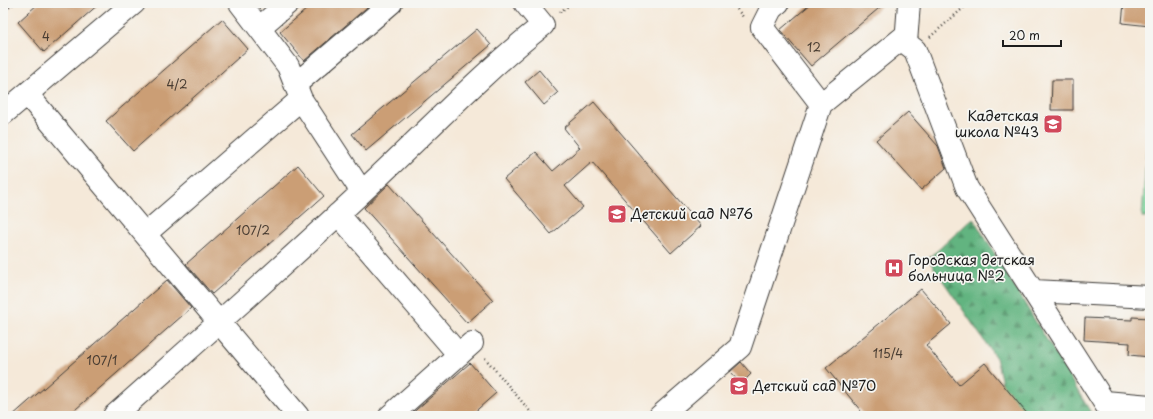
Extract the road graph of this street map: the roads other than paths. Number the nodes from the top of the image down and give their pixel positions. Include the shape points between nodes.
1 (134, 3) edge
2 (240, 3) edge
3 (288, 3) edge
4 (391, 3) edge
5 (525, 3) edge
6 (909, 3) edge
7 (775, 6) edge
8 (748, 24) road end
9 (259, 28) junction
10 (911, 43) junction
11 (298, 92) junction
12 (27, 94) junction
13 (821, 104) junction
14 (3, 114) edge
15 (362, 192) junction
16 (338, 214) junction
17 (145, 234) junction
18 (1034, 291) junction
19 (1150, 297) edge
20 (219, 322) junction
21 (1150, 406) edge
22 (1109, 409) edge
23 (114, 416) edge
24 (298, 416) edge
25 (390, 416) edge
26 (660, 416) edge

1 - 12 lane
2 - 9 lane
3 - 9 lane
4 - 11 lane
5 - 15 lane via 543,25 521,42
6 - 10 lane
7 - 8 lane
7 - 13 lane via 762,27
9 - 11 lane via 288,66
10 - 13 lane
10 - 18 lane via 967,188
11 - 15 lane
11 - 17 lane
12 - 14 lane
12 - 17 lane
13 - 26 lane via 740,347
15 - 16 lane
16 - 20 lane
16 - 25 lane via 466,349
17 - 20 lane
18 - 19 lane
18 - 22 lane
20 - 23 lane
20 - 24 lane
21 - 22 lane

